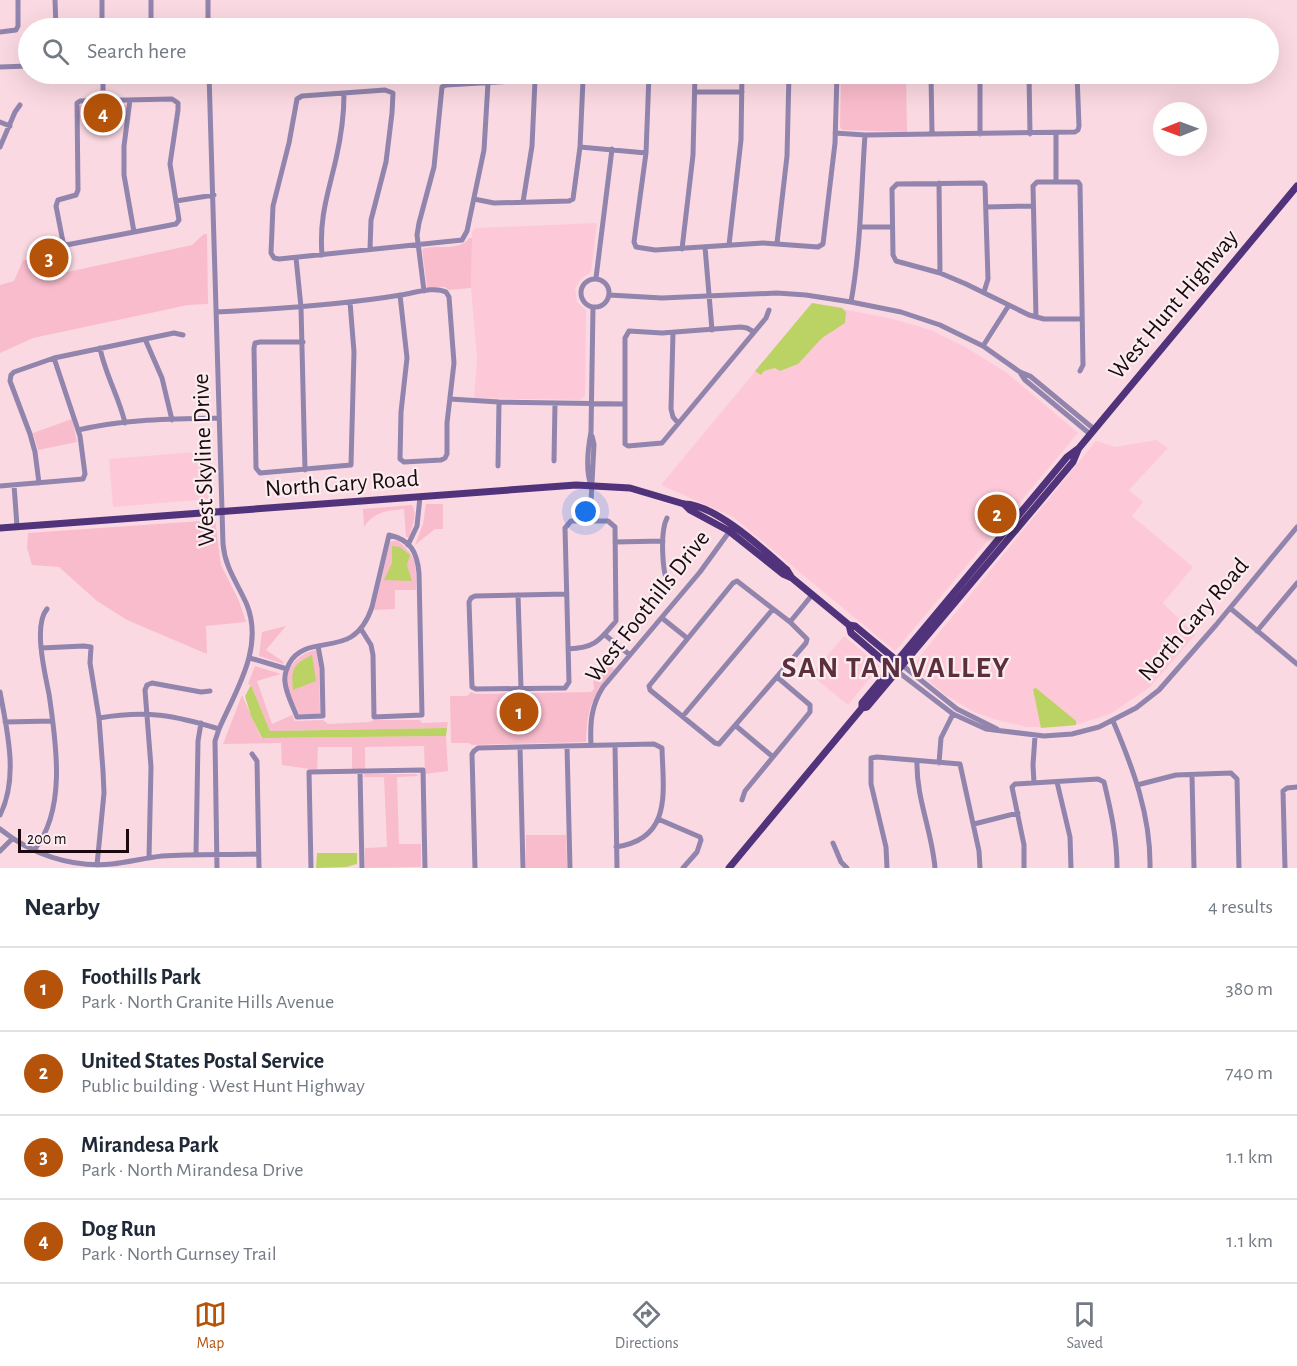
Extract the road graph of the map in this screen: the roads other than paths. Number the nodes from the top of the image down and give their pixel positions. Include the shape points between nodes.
1 (18, 0) edge
2 (55, 0) edge
3 (102, 0) edge
4 (150, 0) edge
5 (208, 0) edge
6 (56, 18) edge
7 (102, 18) edge
8 (151, 18) edge
9 (208, 18) edge
10 (0, 32) edge
11 (18, 66) edge
12 (0, 67) edge
13 (103, 84) edge
14 (209, 84) edge
15 (468, 84) edge
16 (489, 84) edge
17 (536, 84) edge
18 (583, 84) edge
19 (649, 84) edge
20 (695, 84) edge
21 (742, 84) edge
22 (789, 84) edge
23 (837, 84) edge
24 (931, 84) edge
25 (980, 84) edge
26 (1029, 84) edge
27 (1077, 84) edge
28 (695, 92) junction
29 (742, 92) junction
30 (344, 94) junction
31 (103, 100) junction
32 (130, 100) junction
33 (20, 105) dead end
34 (0, 122) edge
35 (10, 126) junction
36 (835, 133) junction
37 (1056, 133) junction
38 (932, 134) junction
39 (980, 134) junction
40 (1030, 134) junction
41 (865, 135) junction
42 (0, 147) edge
43 (580, 147) junction
44 (612, 150) junction
45 (646, 153) junction
46 (1056, 182) junction
47 (939, 183) junction
48 (1297, 186) edge
49 (213, 195) junction
50 (474, 199) junction
51 (176, 201) junction
52 (523, 202) junction
53 (1033, 206) junction
54 (986, 207) junction
55 (860, 227) junction
56 (892, 227) junction
57 (134, 232) junction
58 (777, 243) junction
59 (418, 244) junction
60 (729, 245) junction
61 (705, 247) junction
62 (370, 249) junction
63 (682, 249) junction
64 (322, 255) junction
65 (296, 258) junction
66 (940, 273) junction
67 (596, 278) junction
68 (424, 291) junction
69 (984, 292) junction
70 (400, 295) junction
71 (609, 295) junction
72 (710, 296) junction
73 (350, 302) junction
74 (851, 302) junction
75 (1009, 305) junction
76 (301, 307) junction
77 (593, 308) junction
78 (769, 310) dead end
79 (216, 312) junction
80 (1036, 317) junction
81 (1082, 319) junction
82 (712, 330) junction
83 (754, 332) junction
84 (673, 333) junction
85 (183, 335) dead end
86 (146, 339) junction
87 (303, 342) junction
88 (983, 346) junction
89 (100, 348) junction
90 (54, 358) junction
91 (1080, 371) dead end
92 (450, 399) junction
93 (499, 402) junction
94 (555, 403) junction
95 (591, 404) junction
96 (624, 404) junction
97 (218, 418) junction
98 (172, 420) junction
99 (125, 423) junction
100 (678, 423) junction
101 (78, 430) junction
102 (1092, 432) junction
103 (554, 461) dead end
104 (498, 466) dead end
105 (305, 470) junction
106 (39, 483) junction
107 (14, 485) junction
108 (591, 485) junction
109 (0, 486) edge
110 (420, 497) junction
111 (220, 511) junction
112 (667, 518) dead end
113 (590, 521) junction
114 (17, 526) junction
115 (1297, 526) edge
116 (0, 528) edge
117 (731, 529) junction
118 (663, 541) junction
119 (615, 542) junction
120 (408, 545) junction
121 (1297, 583) edge
122 (668, 584) dead end
123 (567, 594) junction
124 (518, 595) junction
125 (812, 595) junction
126 (1230, 608) junction
127 (47, 609) dead end
128 (772, 609) junction
129 (662, 618) junction
130 (790, 622) junction
131 (849, 625) junction
132 (361, 629) junction
133 (1257, 631) junction
134 (605, 635) junction
135 (855, 636) junction
136 (868, 637) junction
137 (687, 638) junction
138 (318, 646) junction
139 (41, 648) junction
140 (568, 649) junction
141 (630, 655) junction
142 (250, 658) junction
143 (1296, 660) edge
144 (897, 666) junction
145 (287, 669) junction
146 (777, 677) junction
147 (520, 688) junction
148 (210, 691) dead end
149 (0, 692) edge
150 (147, 713) junction
151 (953, 714) junction
152 (682, 716) junction
153 (99, 718) junction
154 (52, 721) junction
155 (5, 722) junction
156 (1113, 722) junction
157 (201, 723) junction
158 (736, 726) junction
159 (219, 729) junction
160 (1002, 731) junction
161 (1035, 736) junction
162 (615, 744) junction
163 (591, 745) junction
164 (567, 746) junction
165 (520, 747) junction
166 (252, 754) dead end
167 (773, 757) junction
168 (917, 761) junction
169 (939, 763) junction
170 (360, 772) junction
171 (1192, 775) junction
172 (1057, 782) junction
173 (1034, 783) junction
174 (1137, 785) junction
175 (1297, 787) edge
176 (742, 800) dead end
177 (1018, 813) junction
178 (0, 815) edge
179 (658, 819) junction
180 (974, 824) junction
181 (0, 829) edge
182 (12, 839) junction
183 (833, 843) dead end
184 (616, 847) junction
185 (34, 850) junction
186 (0, 851) edge
187 (259, 854) junction
188 (196, 855) junction
189 (217, 855) junction
190 (149, 858) junction
191 (62, 860) junction
192 (97, 865) junction
193 (60, 868) edge
194 (217, 868) edge
195 (259, 868) edge
196 (311, 868) edge
197 (362, 868) edge
198 (425, 868) edge
199 (475, 868) edge
200 (522, 868) edge
201 (570, 868) edge
202 (617, 868) edge
203 (683, 868) edge
204 (729, 868) edge
205 (847, 868) edge
206 (887, 868) edge
207 (935, 868) edge
208 (980, 868) edge
209 (1024, 868) edge
210 (1071, 868) edge
211 (1117, 868) edge
212 (1150, 868) edge
213 (1194, 868) edge
214 (1239, 868) edge
215 (1285, 868) edge

1 - 10 street via 16,30
2 - 6 street
3 - 7 street
4 - 8 street
5 - 9 street
11 - 12 street
13 - 31 street
14 - 49 street, West Skyline Drive
15 - 59 street via 442,87 434,167 418,223
16 - 50 street via 484,150
17 - 52 street
18 - 43 street
19 - 45 street
20 - 28 street
21 - 29 street
22 - 58 street via 787,156
23 - 36 street
24 - 38 street
25 - 39 street
26 - 40 street
27 - 37 street via 1078,130
28 - 29 street
28 - 63 street via 693,155
29 - 60 street via 741,150
30 - 62 street via 386,90 393,93 386,162 371,220
30 - 64 street via 339,143 323,207
30 - 65 street via 302,96 295,102 273,206 271,254 275,259
31 - 32 street
31 - 57 street via 77,103 76,195 56,202 63,242 66,245
32 - 51 street via 178,103 170,164
32 - 57 street via 124,175
33 - 35 street
34 - 35 street
35 - 42 street
36 - 41 street
36 - 58 street via 823,244 818,247
37 - 40 street
37 - 46 street
38 - 39 street
38 - 41 street
39 - 40 street
41 - 55 street
43 - 44 street
43 - 52 street via 573,199
44 - 45 street
44 - 67 street
45 - 63 street via 634,245 644,249
46 - 53 street via 1034,184
46 - 81 street via 1080,185
47 - 54 street via 983,183
47 - 56 street via 894,186
47 - 66 street
48 - 102 main road, West Hunt Highway
49 - 51 street
49 - 79 street, West Skyline Drive
50 - 52 street
50 - 59 street via 462,240
51 - 57 street via 176,224
53 - 54 street
53 - 80 street
54 - 69 street via 988,279
55 - 56 street
55 - 74 street
56 - 66 street via 894,259
58 - 60 street
59 - 62 street
59 - 68 street
60 - 61 street
61 - 63 street
61 - 72 street
62 - 64 street
64 - 65 street
65 - 76 street
66 - 69 street
67 - 71 street via 607,286
67 - 77 street via 584,283 580,291 585,304
68 - 70 street
68 - 92 street via 446,292 449,297 454,350
69 - 75 street
70 - 73 street
70 - 92 street via 407,358 400,459 404,462 445,458
71 - 72 street
71 - 77 street via 605,303
72 - 74 street via 786,293
72 - 82 street
73 - 76 street
73 - 105 street via 354,352 351,465
74 - 88 street via 926,320
75 - 80 street
75 - 88 street
76 - 79 street
76 - 87 street
77 - 95 street
78 - 83 street
79 - 97 street, West Skyline Drive
80 - 81 street
81 - 91 street
82 - 83 street via 747,328
82 - 84 street
83 - 100 street
84 - 96 street via 626,334
84 - 100 street via 671,409
85 - 86 street
86 - 89 street
86 - 98 street via 162,378
87 - 105 street
87 - 105 street via 255,343 254,384 257,471
88 - 102 street via 1029,376
89 - 90 street
89 - 99 street
90 - 101 street
90 - 106 street via 11,375 33,443
92 - 93 street
93 - 94 street
93 - 104 street
94 - 95 street
94 - 103 street
95 - 96 street
95 - 108 street
96 - 100 street via 628,446 662,443
97 - 98 street
97 - 111 street, West Skyline Drive
98 - 99 street
99 - 101 street
101 - 106 street via 83,478
102 - 144 main road, West Hunt Highway via 1072,462
106 - 107 street
107 - 109 street
107 - 114 street
108 - 110 main road, North Gary Road
108 - 113 street
108 - 117 main road, North Gary Road via 630,488 693,504
110 - 111 main road, North Gary Road
110 - 120 street via 417,526
111 - 114 main road, North Gary Road
111 - 142 street, West Skyline Drive via 226,564 252,617
112 - 118 street
113 - 119 street via 612,523
113 - 123 street via 571,521 565,528
114 - 116 main road, North Gary Road
115 - 126 street, North Gary Road
117 - 125 main road, North Gary Road via 788,570
117 - 129 street, West Foothills Drive
118 - 119 street
118 - 122 street via 664,577
119 - 134 street via 617,616
120 - 132 street via 389,535 372,607
120 - 132 street via 418,558 422,715 374,717 373,655
121 - 133 street
123 - 124 street
123 - 140 street
124 - 147 street
124 - 147 street via 476,596 470,602 472,687
125 - 130 street
125 - 131 main road, North Gary Road
126 - 133 street
126 - 156 street, North Gary Road via 1159,690
127 - 139 street via 42,620
128 - 130 street
128 - 137 street via 737,581
128 - 152 street
129 - 137 street
129 - 141 street, West Foothills Drive
130 - 146 street via 807,639
131 - 135 main road, North Gary Road
131 - 136 main road, North Gary Road
132 - 138 street via 345,640
133 - 143 street
134 - 140 street via 589,647
134 - 141 street
135 - 136 main road
135 - 144 main road, North Gary Road
136 - 144 main road, North Gary Road
137 - 152 street via 649,686
138 - 145 street via 302,651
138 - 145 street via 323,716 297,717 284,680
139 - 153 street via 91,647
139 - 154 street
140 - 147 street via 568,686
141 - 163 street, West Foothills Drive via 598,696 591,716
142 - 145 street
142 - 159 street, West Skyline Drive
144 - 151 street, North Gary Road
144 - 160 street, North Gary Road via 957,709
144 - 204 main road, West Hunt Highway via 867,707 862,708
146 - 158 street
146 - 167 street via 812,708
148 - 150 street via 152,683 145,690
149 - 155 street
150 - 153 street
150 - 157 street
150 - 190 street via 151,767
151 - 160 street, North Gary Road via 986,729
151 - 169 street via 941,738
152 - 158 street via 719,744
153 - 192 street via 104,793
154 - 155 street
154 - 185 street via 54,800
155 - 178 street via 9,777
156 - 161 street, North Gary Road via 1072,734
156 - 174 street
157 - 159 street
157 - 188 street
158 - 167 street
159 - 189 street, West Skyline Drive via 214,754
160 - 161 street, North Gary Road
161 - 173 street
162 - 163 street
162 - 179 street via 662,748 663,793
162 - 184 street
163 - 164 street
164 - 165 street
164 - 201 street
165 - 199 street via 474,751
165 - 200 street
166 - 187 street via 257,761
167 - 176 street
168 - 169 street
168 - 206 street via 871,758 871,784
168 - 207 street via 917,787
169 - 180 street via 960,764
170 - 196 street via 309,772
170 - 197 street
170 - 198 street via 423,770
171 - 174 street via 1168,776
171 - 213 street
171 - 214 street via 1235,775
172 - 173 street
172 - 210 street via 1070,837
172 - 211 street via 1102,779 1114,830
173 - 177 street via 1015,784 1012,788
174 - 212 street via 1148,832
175 - 215 street via 1283,791
177 - 180 street
177 - 209 street
179 - 184 street via 648,835
179 - 203 street via 700,837 696,852
180 - 208 street
181 - 182 street
182 - 185 street
182 - 186 street
183 - 205 street
184 - 202 street
185 - 191 street
187 - 189 street
187 - 195 street
188 - 189 street
188 - 190 street
189 - 194 street, West Skyline Drive
190 - 192 street
191 - 192 street
191 - 193 street

